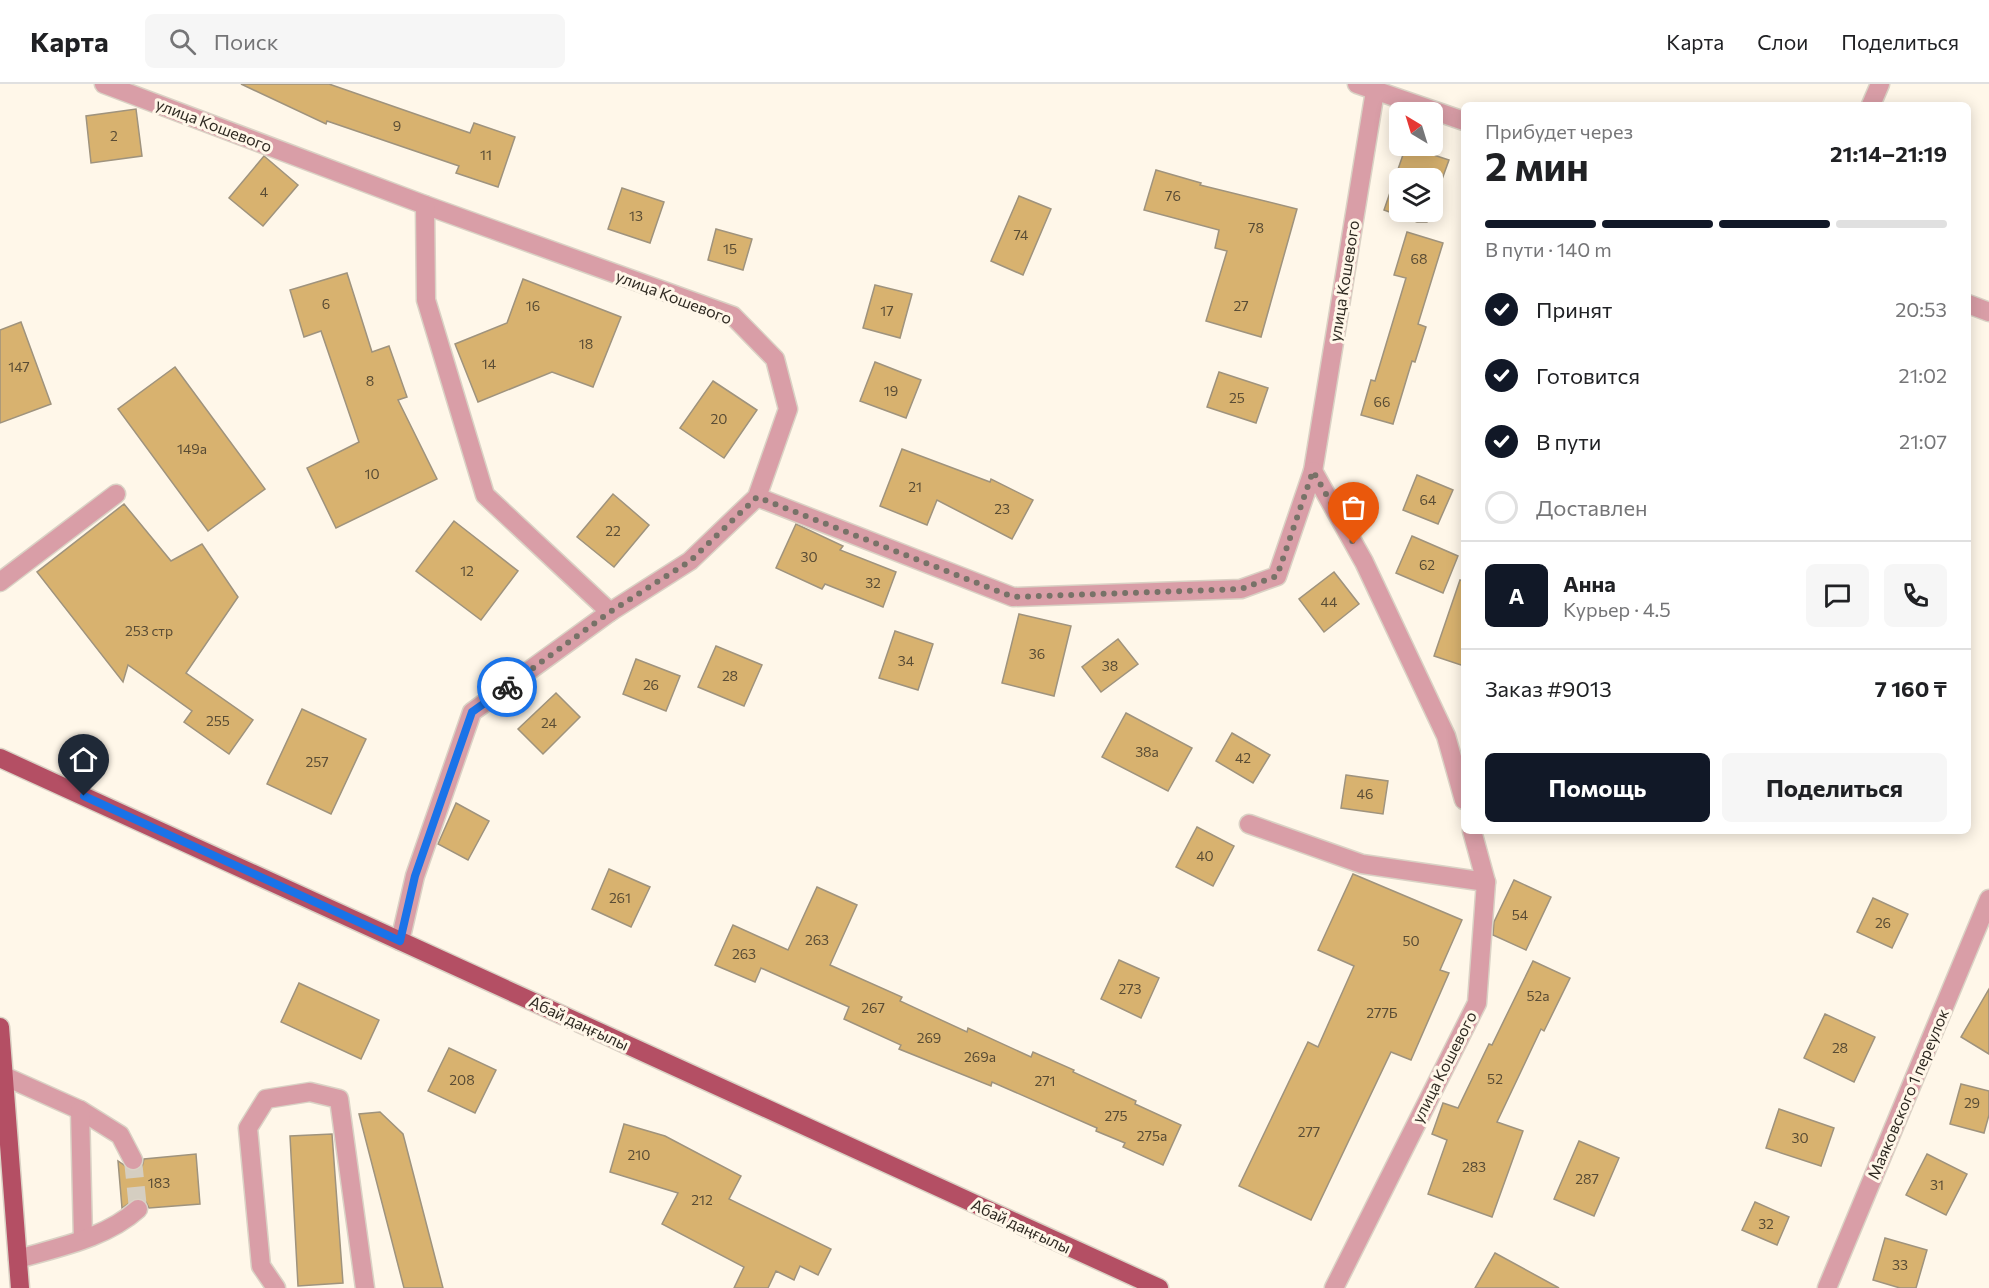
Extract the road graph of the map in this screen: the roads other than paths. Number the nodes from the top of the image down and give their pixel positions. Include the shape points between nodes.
1 (104, 84) edge
2 (1357, 84) edge
3 (1880, 84) edge
4 (1375, 91) junction
5 (1872, 102) edge
6 (1461, 120) edge
7 (425, 205) junction
8 (1971, 305) edge
9 (1989, 312) edge
10 (1313, 471) junction
11 (117, 494) dead end
12 (757, 497) junction
13 (0, 582) edge
14 (610, 612) junction
15 (0, 758) edge
16 (1461, 789) edge
17 (1249, 824) dead end
18 (1473, 834) edge
19 (1486, 882) junction
20 (1989, 899) edge
21 (400, 941) junction
22 (0, 1027) edge
23 (4, 1076) junction
24 (80, 1110) junction
25 (134, 1160) tunnel mouth
26 (138, 1209) dead end
27 (83, 1239) junction
28 (18, 1259) junction
29 (20, 1288) edge
30 (276, 1288) edge
31 (365, 1288) edge
32 (1159, 1288) edge
33 (1334, 1288) edge
34 (1827, 1288) edge

1 - 7 street, улица Кошевого
2 - 4 street
3 - 5 street
4 - 6 street
4 - 10 street, улица Кошевого
7 - 12 street, улица Кошевого via 734,316 775,359 788,409
7 - 14 street via 426,300 485,495
8 - 9 street
10 - 12 street, улица Кошевого via 1277,576 1241,589 1013,597
10 - 16 street via 1364,562 1446,736
11 - 13 street
12 - 14 street, улица Кошевого via 690,561
14 - 21 street, улица Кошевого via 472,712 415,876
15 - 21 main road, Абай даңғылы
17 - 19 street via 1362,864
18 - 19 street, улица Кошевого
19 - 33 street, улица Кошевого via 1477,1003
20 - 34 street, Маяковского 1 переулок
21 - 32 main road, Абай даңғылы
22 - 23 main road
23 - 24 street
23 - 28 main road
24 - 25 street via 120,1135
24 - 27 street
26 - 27 street via 123,1223
27 - 28 street
28 - 29 main road
30 - 31 street via 261,1266 248,1128 266,1100 310,1092 339,1099

